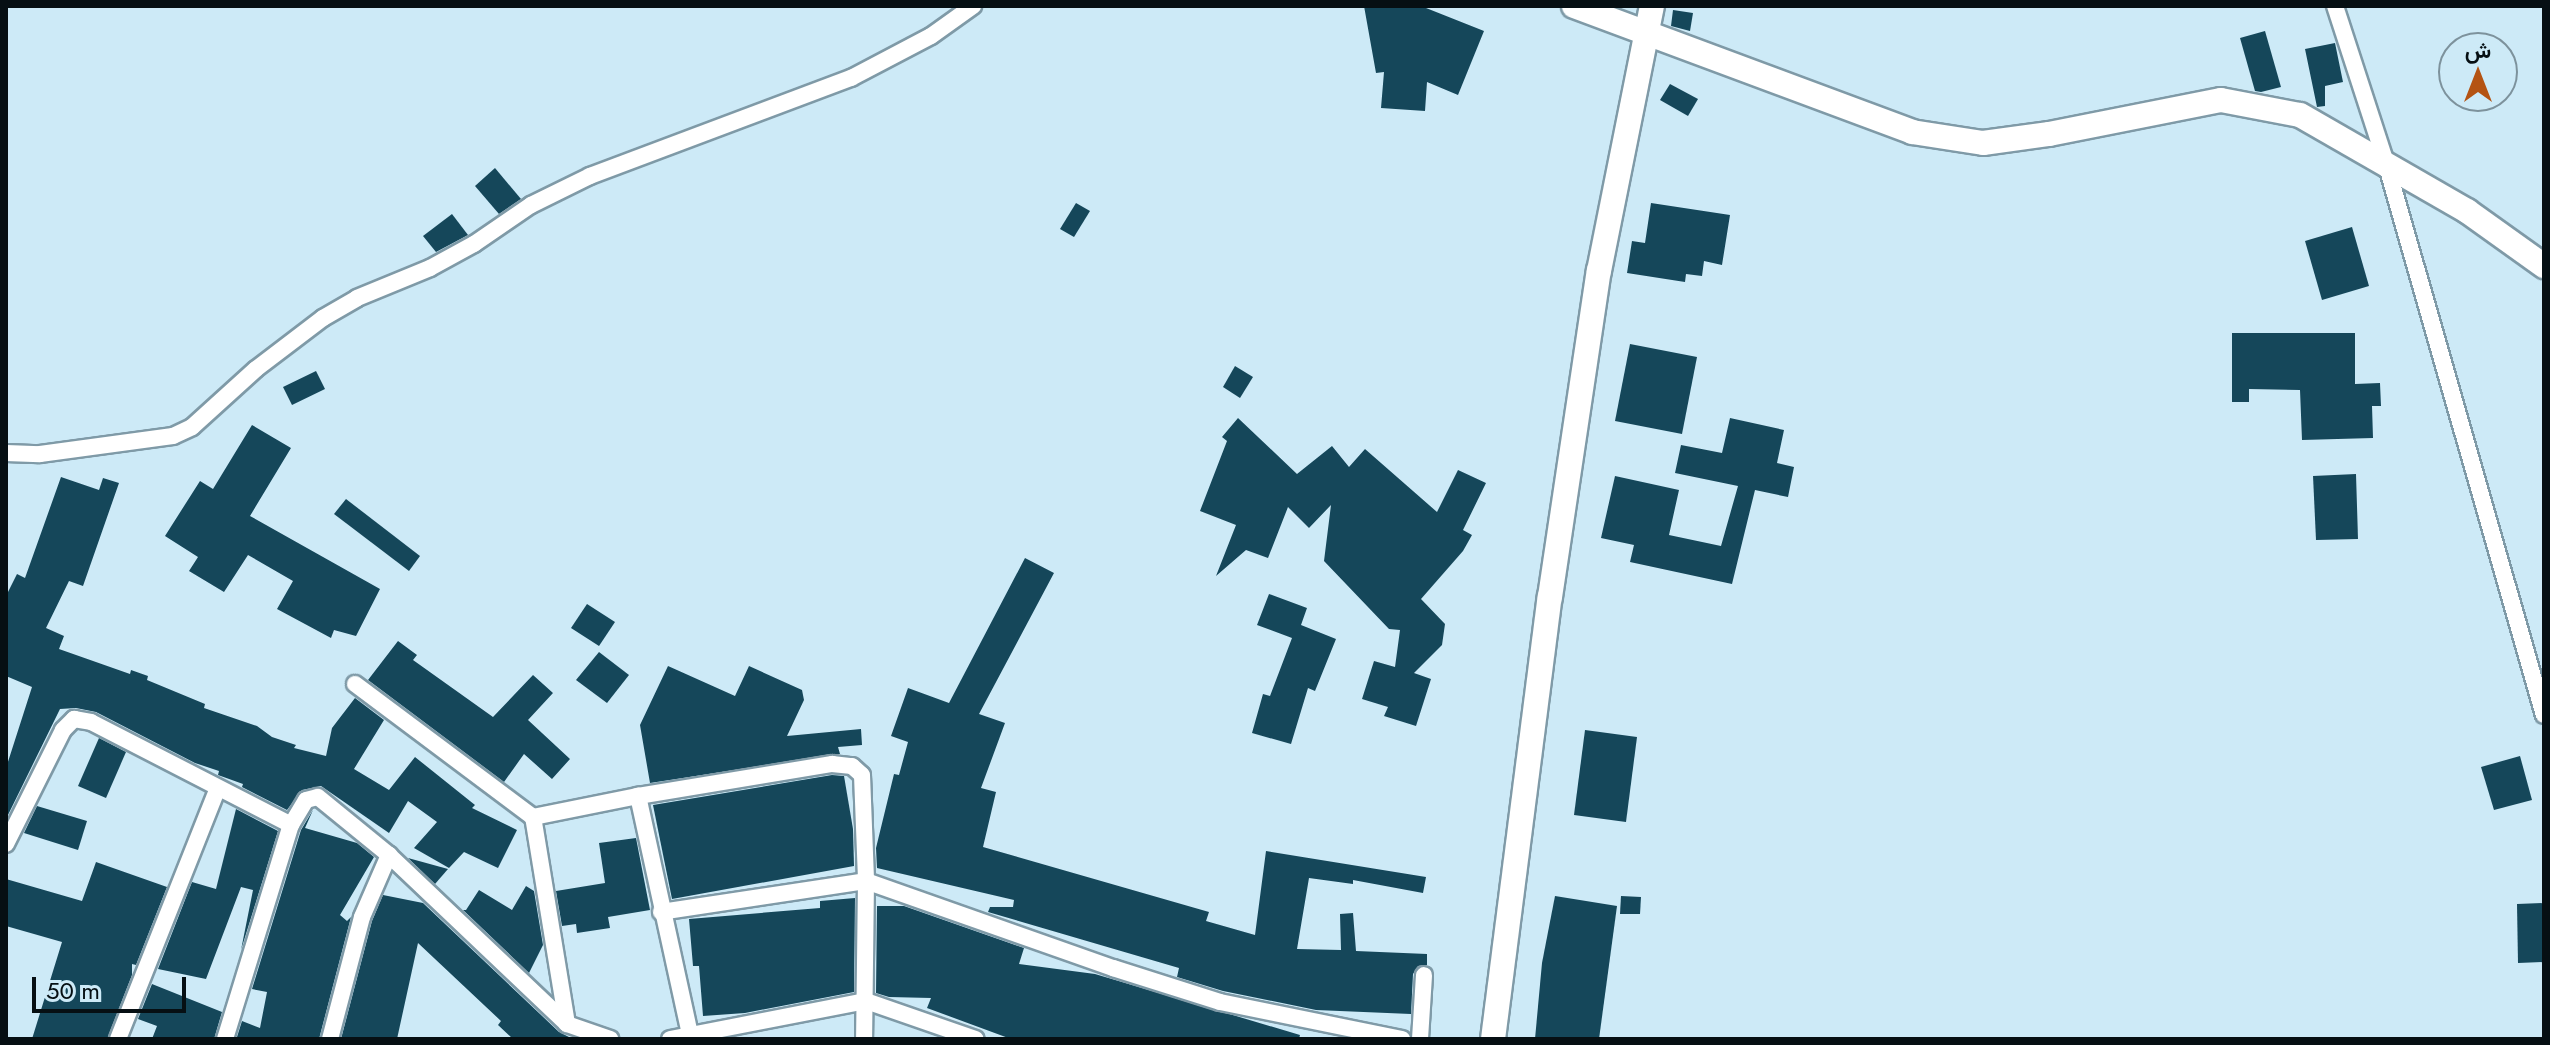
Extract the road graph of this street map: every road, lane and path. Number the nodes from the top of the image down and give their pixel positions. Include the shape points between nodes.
1 (973, 6) edge
2 (1574, 6) edge
3 (1652, 6) edge
4 (2335, 6) edge
5 (1648, 32) junction
6 (2386, 163) junction
7 (2544, 266) edge
8 (6, 453) edge
9 (355, 684) dead end
10 (2544, 715) edge
11 (218, 788) junction
12 (638, 796) junction
13 (533, 817) junction
14 (291, 825) junction
15 (6, 844) edge
16 (389, 855) junction
17 (866, 881) junction
18 (661, 912) junction
19 (1424, 975) dead end
20 (866, 1001) junction
21 (567, 1024) junction
22 (690, 1036) edge
23 (118, 1039) edge
24 (225, 1039) edge
25 (330, 1039) edge
26 (610, 1039) edge
27 (670, 1039) edge
28 (864, 1039) edge
29 (976, 1039) edge
30 (1402, 1039) edge
31 (1420, 1039) edge
32 (1493, 1039) edge

1 - 8 street via 931,36 851,78 590,176 531,205 430,268 357,298 323,318 192,427 173,436 40,454
2 - 5 street
3 - 5 street
4 - 6 street
5 - 6 street via 1912,132 1983,143 2221,100 2300,115
5 - 32 street via 1596,287
6 - 7 street via 2467,211
6 - 10 street
9 - 13 street
11 - 14 street
11 - 15 street via 91,722 74,719 63,730
11 - 23 street
12 - 13 street
12 - 17 street via 832,764 852,766 862,775
12 - 18 street
13 - 21 street
14 - 16 street via 306,800 318,797
14 - 24 street
16 - 21 street
16 - 25 street via 362,917
17 - 18 street
17 - 20 street
17 - 30 street via 1220,1002
18 - 22 street
19 - 31 street
20 - 22 street
20 - 28 street
20 - 29 street
21 - 26 street
22 - 27 street

